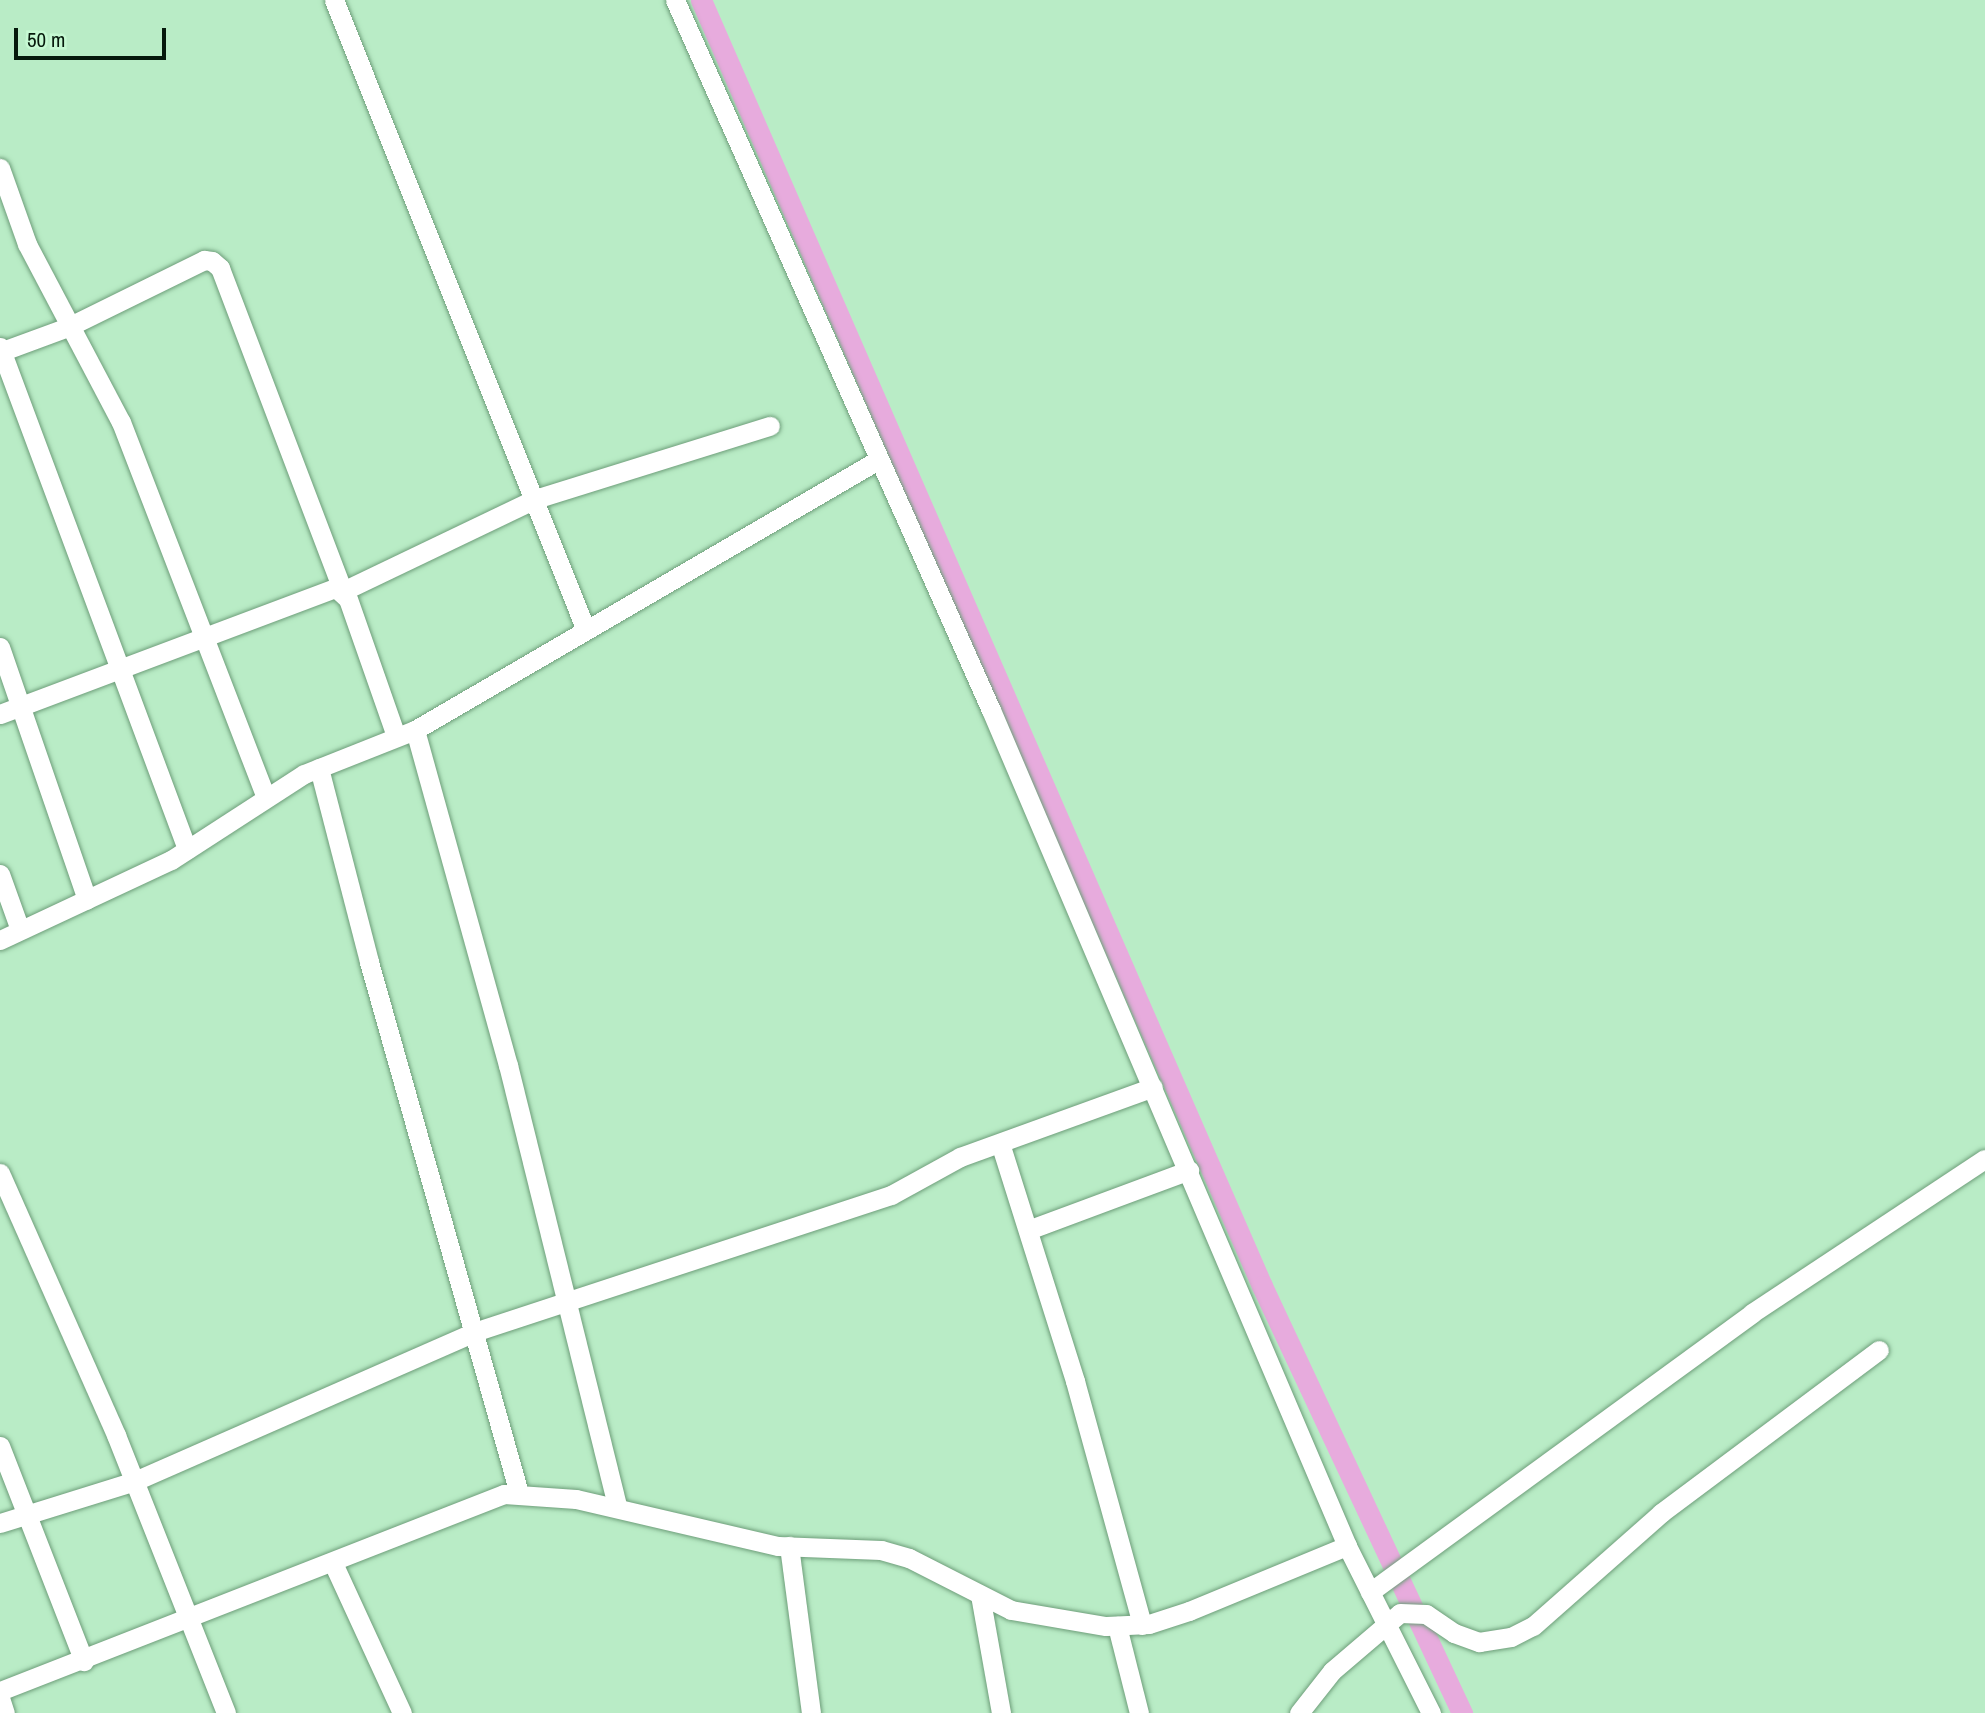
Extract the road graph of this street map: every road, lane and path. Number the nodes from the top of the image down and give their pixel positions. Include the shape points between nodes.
1 (334, 0) edge
2 (675, 0) edge
3 (0, 168) edge
4 (68, 327) junction
5 (1, 350) edge
6 (770, 426) dead end
7 (878, 460) junction
8 (535, 499) junction
9 (343, 591) junction
10 (585, 628) junction
11 (204, 635) junction
12 (0, 647) edge
13 (121, 670) junction
14 (20, 706) junction
15 (0, 714) edge
16 (415, 730) junction
17 (396, 736) junction
18 (319, 768) junction
19 (265, 795) junction
20 (187, 849) junction
21 (0, 874) edge
22 (87, 899) junction
23 (20, 930) junction
24 (0, 940) edge
25 (1153, 1087) junction
26 (1000, 1143) junction
27 (1985, 1159) edge
28 (1189, 1170) junction
29 (0, 1173) edge
30 (1028, 1230) junction
31 (567, 1302) junction
32 (474, 1332) junction
33 (1879, 1350) dead end
34 (0, 1446) edge
35 (135, 1481) junction
36 (519, 1493) junction
37 (618, 1508) junction
38 (26, 1512) junction
39 (0, 1523) edge
40 (789, 1546) junction
41 (1347, 1546) junction
42 (332, 1563) junction
43 (1370, 1592) junction
44 (981, 1595) junction
45 (192, 1619) junction
46 (1142, 1625) junction
47 (1386, 1625) junction
48 (1117, 1626) junction
49 (85, 1661) junction
50 (0, 1691) edge
51 (0, 1699) edge
52 (5, 1713) edge
53 (226, 1713) edge
54 (402, 1713) edge
55 (811, 1713) edge
56 (1001, 1713) edge
57 (1139, 1713) edge
58 (1299, 1713) edge
59 (1430, 1713) edge

1 - 8 street
2 - 7 street
3 - 4 street via 27,244
4 - 5 street
4 - 9 street via 204,260 220,268
4 - 11 street via 121,422
5 - 13 street
6 - 8 street
7 - 10 street
7 - 25 street
8 - 9 street
8 - 10 street
9 - 11 street via 326,589
9 - 17 street
10 - 16 street
11 - 13 street
11 - 19 street
12 - 14 street
13 - 14 street
13 - 20 street
14 - 15 street
14 - 22 street
16 - 17 street
16 - 31 street via 508,1065
17 - 18 street
18 - 19 street
18 - 32 street
19 - 20 street
20 - 22 street
21 - 23 street
22 - 23 street
23 - 24 street
25 - 26 street
25 - 28 street
26 - 30 street
26 - 31 street via 938,1167 891,1195
27 - 43 street via 1752,1313
28 - 30 street
28 - 41 street
29 - 35 street
30 - 46 street
31 - 32 street
31 - 37 street
32 - 35 street
32 - 36 street
33 - 47 street via 1661,1513 1533,1626 1511,1637 1479,1642 1412,1610
34 - 38 street
35 - 38 street
35 - 45 street
36 - 37 street
36 - 42 street via 475,1502
37 - 40 street
38 - 39 street
38 - 49 street
40 - 44 street via 881,1550
40 - 55 street
41 - 43 street
41 - 46 street via 1248,1589
42 - 45 street
42 - 54 street
43 - 47 street
44 - 48 street via 1031,1615
44 - 56 street
45 - 49 street
45 - 53 street
46 - 48 street
47 - 58 street via 1332,1671
47 - 59 street
48 - 57 street
49 - 50 street
51 - 52 street

